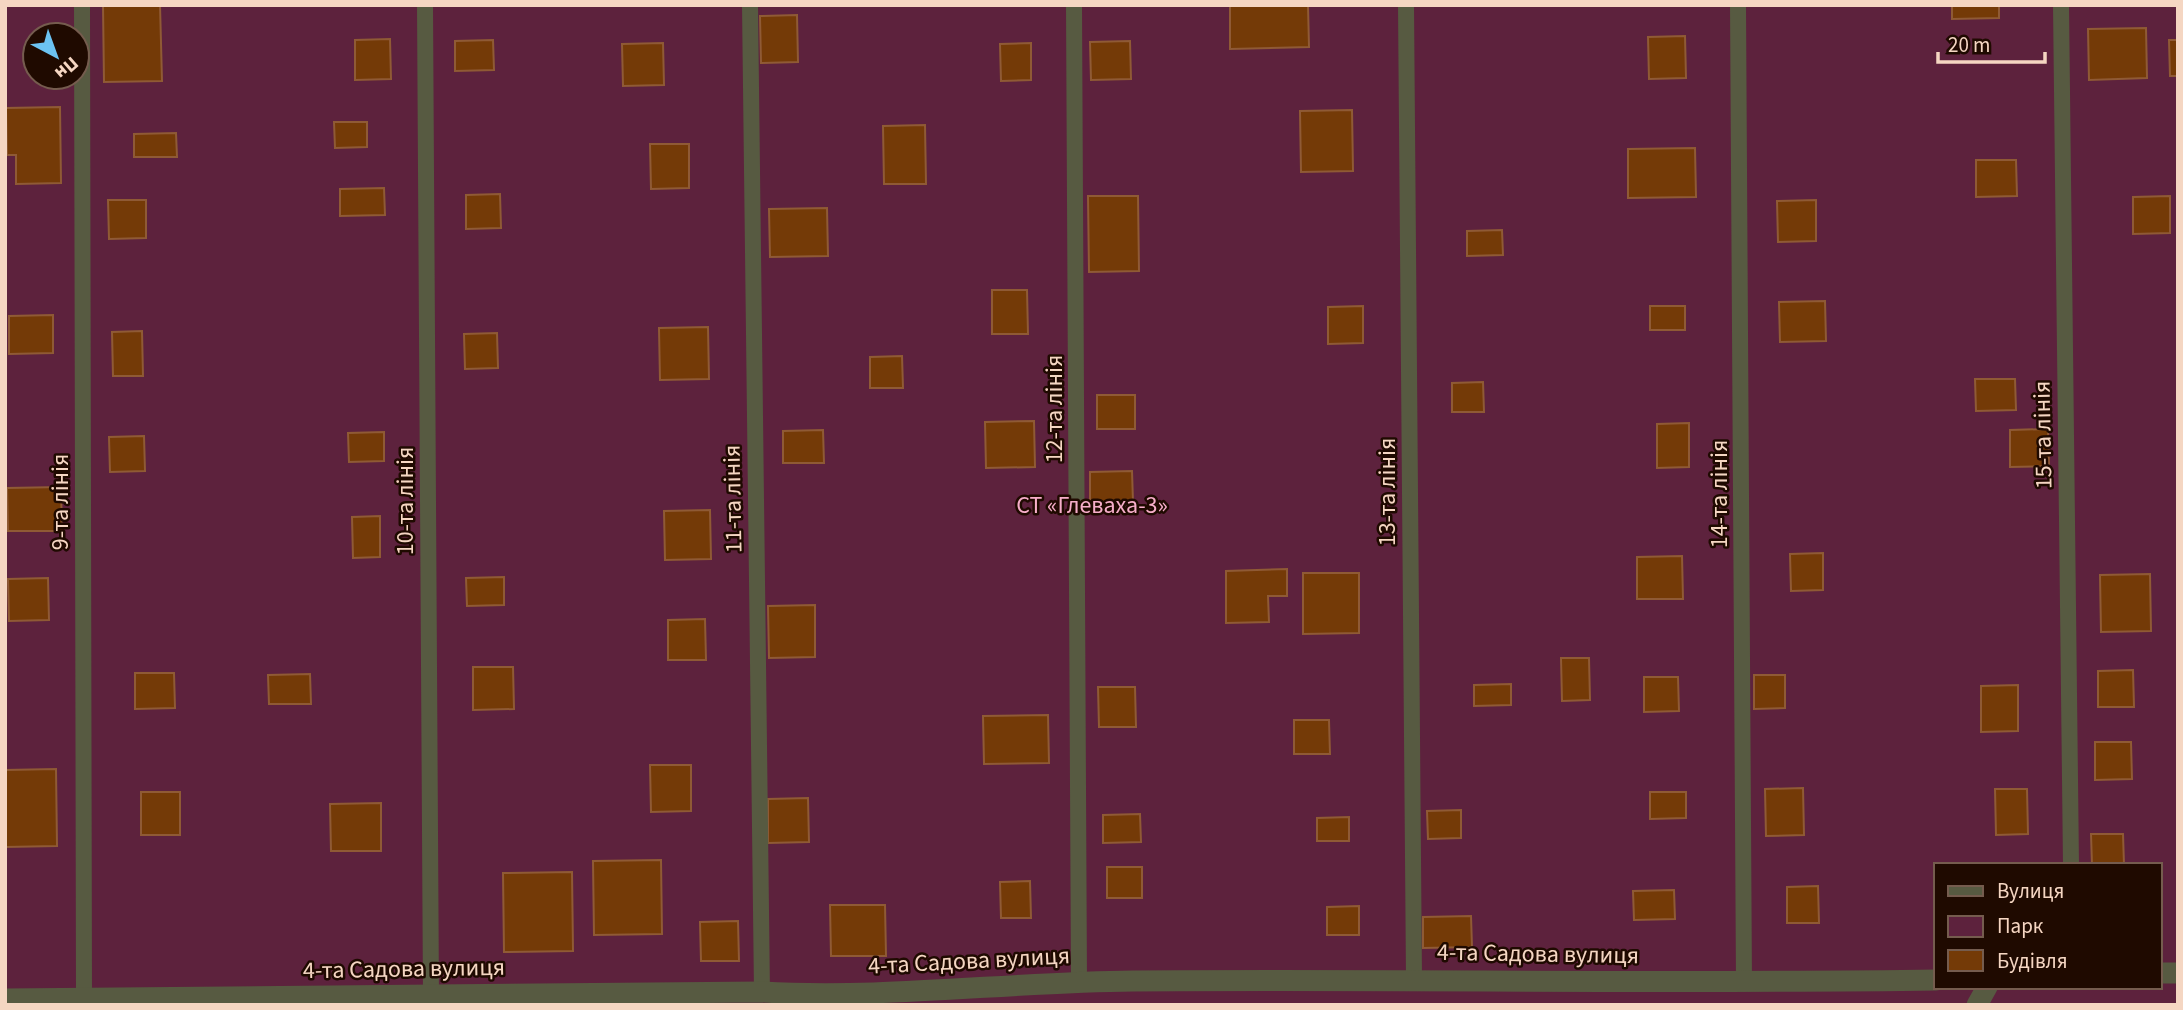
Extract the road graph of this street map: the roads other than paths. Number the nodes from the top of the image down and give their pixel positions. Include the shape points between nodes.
1 (82, 5) edge
2 (425, 5) edge
3 (750, 5) edge
4 (1074, 5) edge
5 (1406, 5) edge
6 (1738, 5) edge
7 (2061, 5) edge
8 (2071, 863) edge
9 (1414, 979) junction
10 (1934, 980) edge
11 (1079, 982) junction
12 (1744, 983) junction
13 (1986, 989) edge
14 (762, 992) junction
15 (431, 996) junction
16 (84, 998) junction
17 (5, 999) edge
18 (477, 1000) edge
19 (825, 1000) edge
20 (123, 1002) edge
21 (1977, 1005) edge

1 - 16 lane, 9-та лінія
2 - 15 lane, 10-та лінія
3 - 14 lane, 11-та лінія
4 - 11 lane, 12-та лінія
5 - 9 lane, 13-та лінія
6 - 12 lane, 14-та лінія
7 - 8 lane, 15-та лінія
9 - 11 street, 4-та Садова вулиця
9 - 12 street, 4-та Садова вулиця
10 - 12 street, 4-та Садова вулиця
11 - 19 street, 4-та Садова вулиця
13 - 21 street
14 - 18 street, 4-та Садова вулиця
14 - 19 street, 4-та Садова вулиця
15 - 18 street, 4-та Садова вулиця
15 - 20 street, 4-та Садова вулиця
16 - 17 street, 4-та Садова вулиця
16 - 20 street, 4-та Садова вулиця

